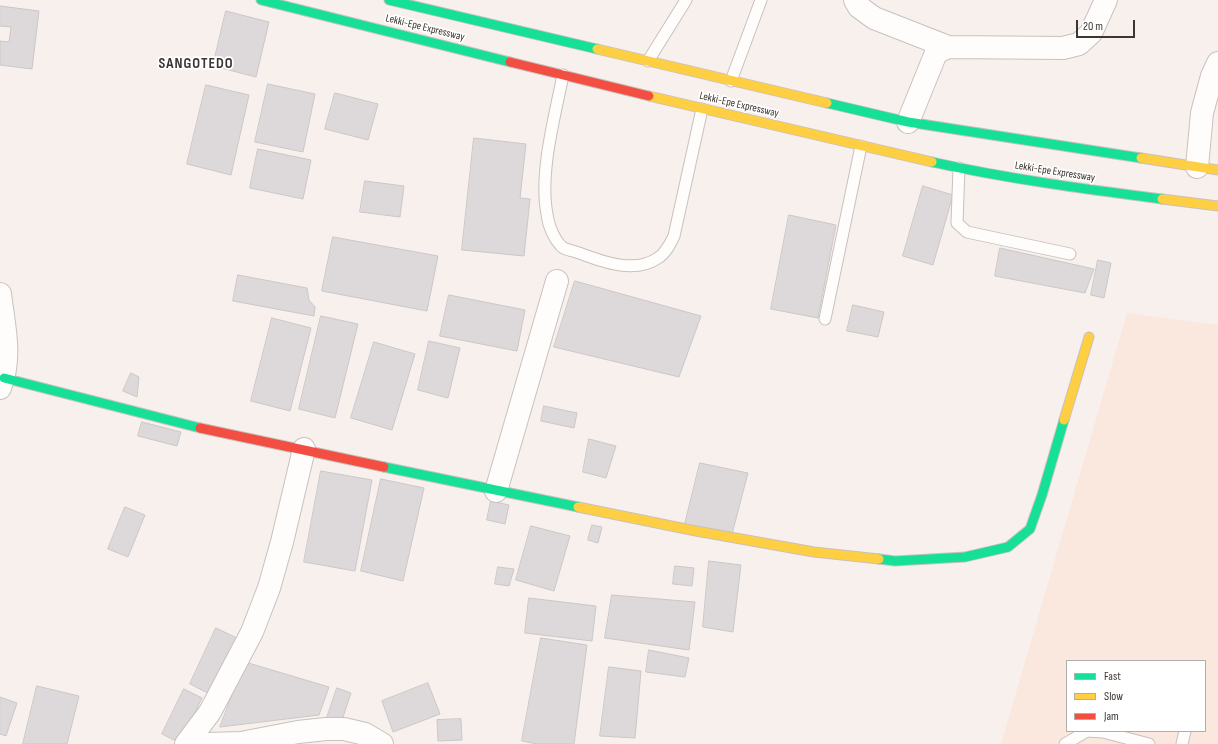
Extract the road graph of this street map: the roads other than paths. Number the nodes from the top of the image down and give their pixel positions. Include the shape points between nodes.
1 (261, 0) edge
2 (389, 0) edge
3 (686, 0) edge
4 (761, 0) edge
5 (855, 0) edge
6 (1106, 0) edge
7 (948, 47) junction
8 (648, 61) junction
9 (1216, 73) edge
10 (563, 75) junction
11 (731, 81) junction
12 (702, 109) junction
13 (908, 122) junction
14 (860, 146) junction
15 (1197, 167) junction
16 (959, 168) junction
17 (1218, 170) edge
18 (1218, 206) edge
19 (1070, 254) dead end
20 (557, 281) dead end
21 (0, 294) edge
22 (825, 319) dead end
23 (1089, 337) dead end
24 (4, 348) edge
25 (2, 383) edge
26 (304, 449) junction
27 (496, 491) junction
28 (1085, 732) edge
29 (1103, 732) edge
30 (1185, 732) edge
31 (186, 744) edge
32 (206, 744) edge
33 (382, 744) edge
34 (1066, 744) edge
35 (1149, 744) edge
36 (1182, 744) edge

1 - 10 main road, Lekki-Epe Expressway
2 - 8 main road, Lekki-Epe Expressway
3 - 8 lane
4 - 11 lane
5 - 7 street via 859,7 874,18
6 - 7 street via 1090,33 1079,44 1063,48
7 - 13 street via 936,53
8 - 11 main road, Lekki-Epe Expressway
9 - 15 street via 1202,113
10 - 12 main road, Lekki-Epe Expressway
10 - 12 lane via 548,153 545,191 552,232 563,247 623,266 645,264 659,258 667,250 674,236
11 - 13 main road, Lekki-Epe Expressway
12 - 14 main road, Lekki-Epe Expressway
13 - 15 main road, Lekki-Epe Expressway
14 - 16 main road, Lekki-Epe Expressway
14 - 22 lane
15 - 17 main road, Lekki-Epe Expressway
16 - 18 main road, Lekki-Epe Expressway via 1062,186
16 - 19 lane via 957,222 967,232
20 - 27 street
21 - 24 street
23 - 27 main road via 1030,529 1008,547 965,557 895,561 873,559 814,552 696,531
24 - 25 street
25 - 26 main road via 203,429
26 - 27 main road
26 - 31 street via 272,575 252,632 210,712
28 - 34 lane
29 - 35 lane
30 - 36 lane
32 - 33 street via 241,742 326,729 344,729 365,734

